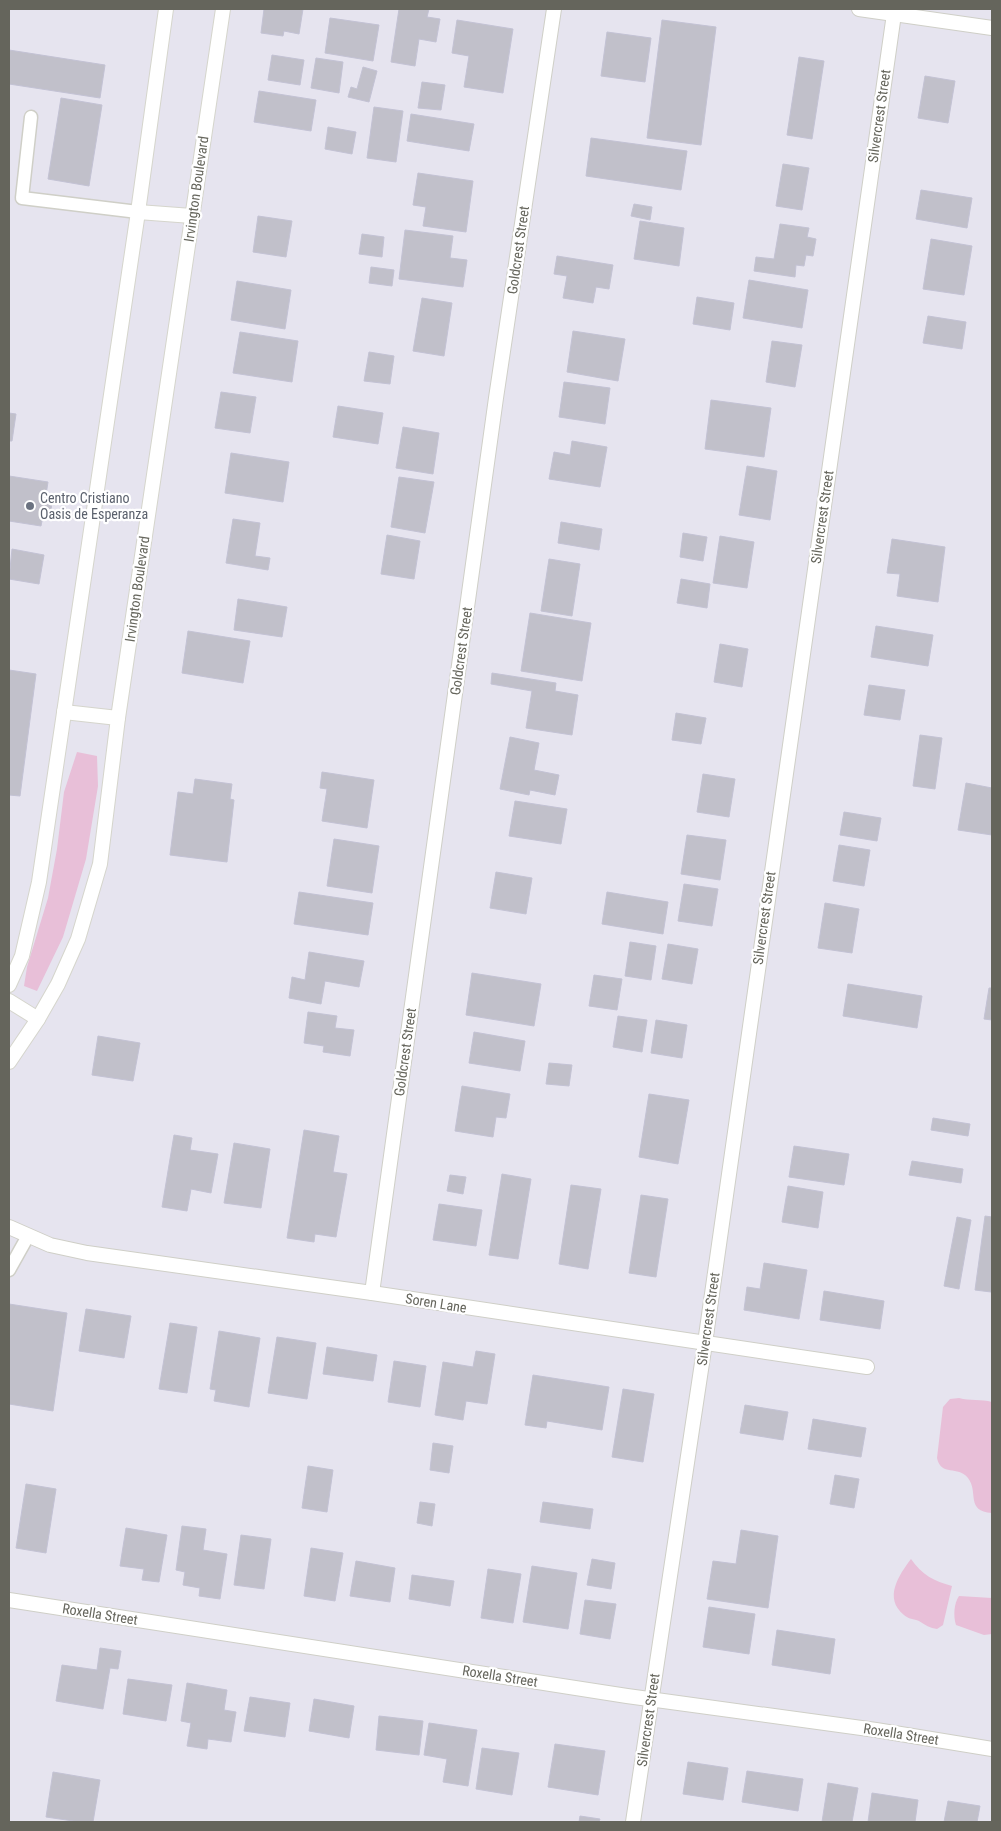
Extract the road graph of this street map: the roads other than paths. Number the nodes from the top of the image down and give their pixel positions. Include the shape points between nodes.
1 (166, 9) edge
2 (223, 9) edge
3 (554, 9) edge
4 (859, 9) edge
5 (894, 14) junction
6 (992, 28) edge
7 (32, 117) dead end
8 (138, 212) junction
9 (192, 216) junction
10 (64, 712) junction
11 (118, 718) junction
12 (9, 984) edge
13 (9, 1001) edge
14 (38, 1019) junction
15 (9, 1062) edge
16 (9, 1227) edge
17 (28, 1236) junction
18 (9, 1270) edge
19 (372, 1293) junction
20 (704, 1343) junction
21 (867, 1366) dead end
22 (9, 1600) edge
23 (651, 1699) junction
24 (992, 1749) edge
25 (633, 1822) edge

1 - 8 street
2 - 9 street, Irvington Boulevard
3 - 19 street, Goldcrest Street
4 - 5 street
5 - 6 street
5 - 20 street, Silvercrest Street
7 - 8 lane via 22,198
8 - 9 street
8 - 10 street
9 - 11 street, Irvington Boulevard
10 - 11 street
10 - 12 street via 39,882 22,956
11 - 14 street, Irvington Boulevard via 100,864 78,939
13 - 14 street
14 - 15 street, Irvington Boulevard
16 - 17 street, Soren Lane
17 - 18 lane
17 - 19 street, Soren Lane via 50,1245 87,1253
19 - 20 street, Soren Lane
20 - 21 street, Soren Lane
20 - 23 street, Silvercrest Street
22 - 23 street, Roxella Street
23 - 24 street, Roxella Street
23 - 25 street, Silvercrest Street

